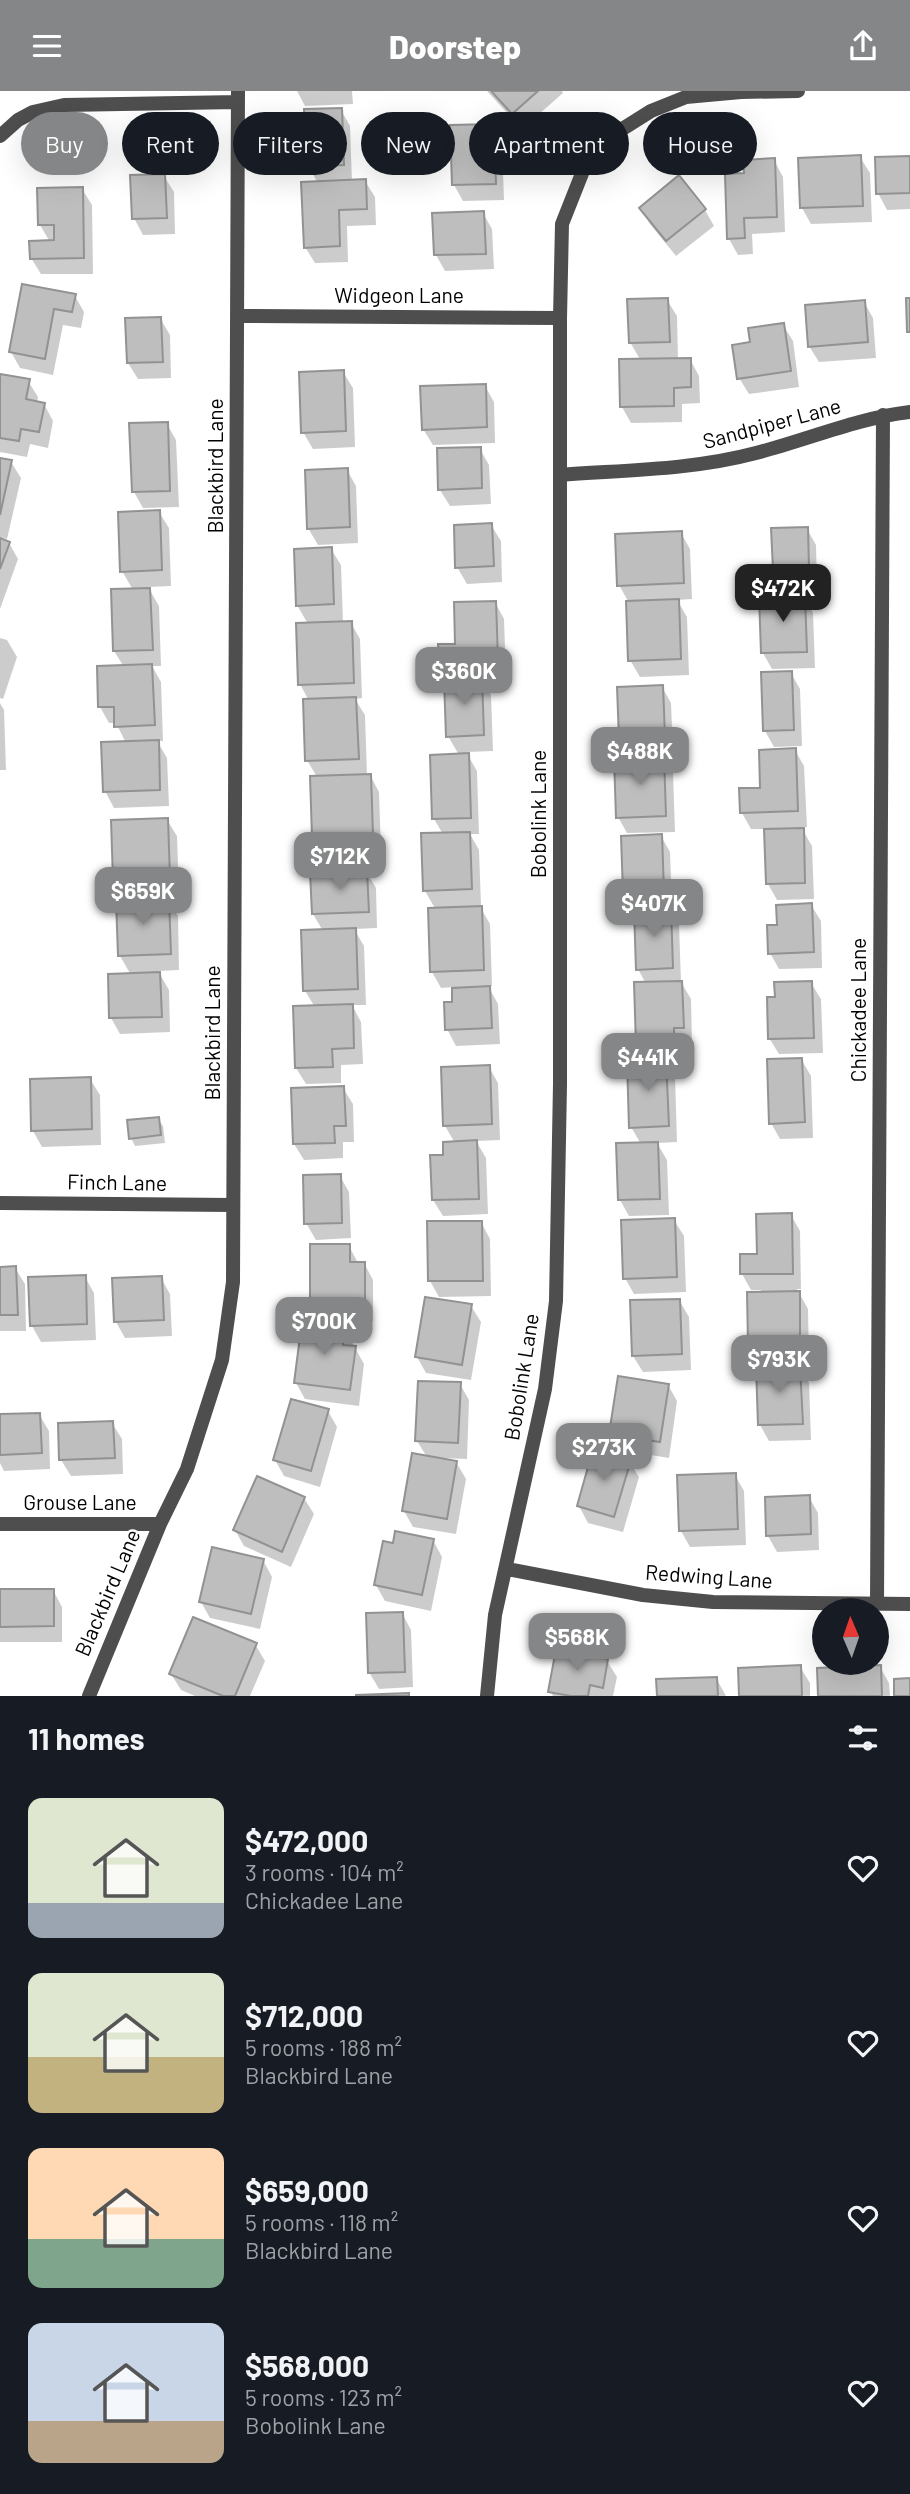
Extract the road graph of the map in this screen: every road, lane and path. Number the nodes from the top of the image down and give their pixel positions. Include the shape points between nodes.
1 (798, 91) edge
2 (238, 96) edge
3 (0, 136) edge
4 (238, 316) junction
5 (560, 318) junction
6 (910, 412) edge
7 (883, 415) junction
8 (560, 475) junction
9 (0, 1203) edge
10 (233, 1205) junction
11 (0, 1524) edge
12 (160, 1524) junction
13 (506, 1569) junction
14 (877, 1598) edge
15 (812, 1603) edge
16 (889, 1604) edge
17 (910, 1604) edge
18 (89, 1696) edge
19 (486, 1696) edge

1 - 5 street, Bobolink Lane via 686,97 651,111 616,133 583,171 562,224
2 - 3 street via 64,105 33,112
2 - 4 street, Blackbird Lane
4 - 5 street, Widgeon Lane
4 - 10 street, Blackbird Lane
5 - 8 street, Bobolink Lane
6 - 7 street, Sandpiper Lane
7 - 8 street, Sandpiper Lane via 755,454 698,465
7 - 14 street, Chickadee Lane
8 - 13 street, Bobolink Lane via 556,1301 545,1389
9 - 10 street, Finch Lane
10 - 12 street, Blackbird Lane via 233,1282 222,1360 187,1469
11 - 12 street, Grouse Lane
12 - 18 street, Blackbird Lane
13 - 15 street, Redwing Lane via 643,1595 713,1602
13 - 19 street, Bobolink Lane via 495,1615
16 - 17 street, Redwing Lane

